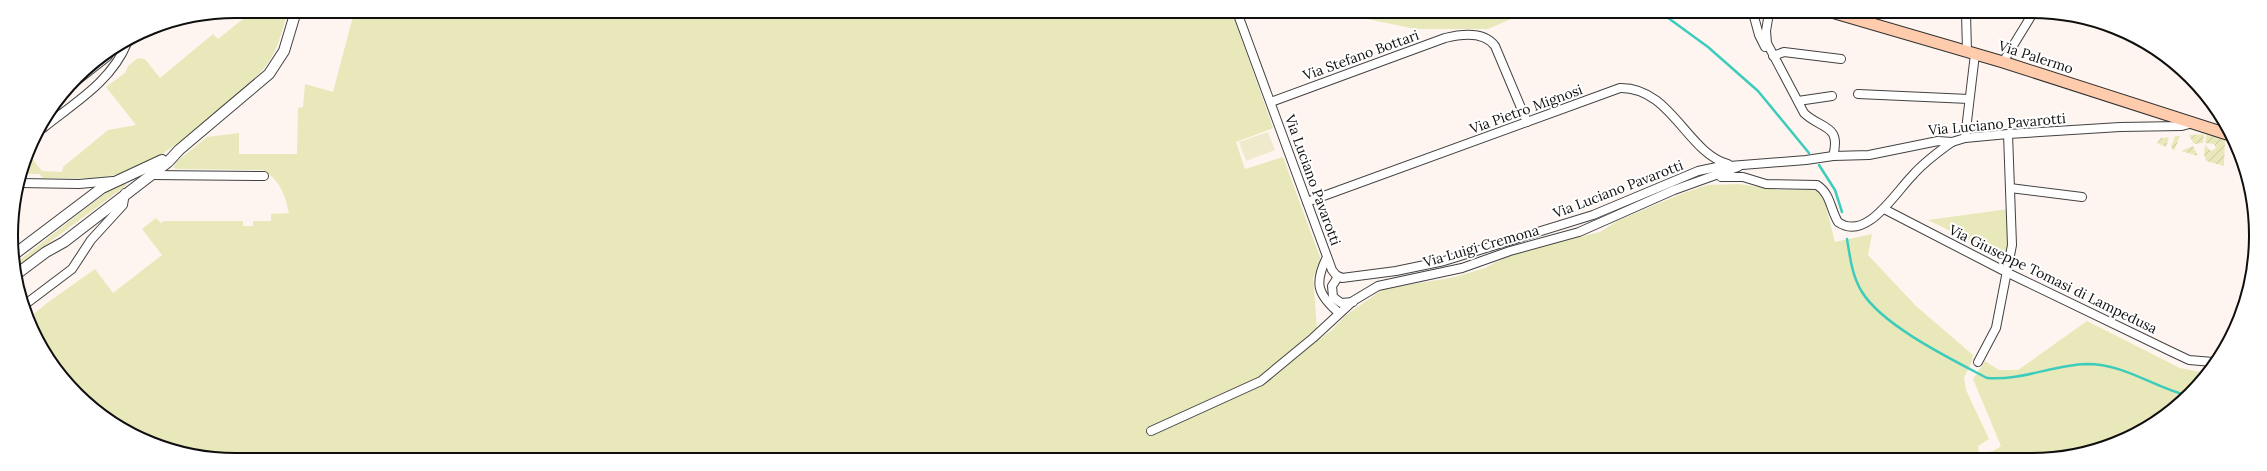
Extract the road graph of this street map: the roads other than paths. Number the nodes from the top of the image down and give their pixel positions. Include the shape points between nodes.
1 (294, 18) edge
2 (1239, 18) edge
3 (1755, 18) edge
4 (1768, 18) edge
5 (1866, 18) edge
6 (1967, 18) edge
7 (2030, 18) edge
8 (124, 49) edge
9 (1971, 53) junction
10 (1774, 56) junction
11 (1841, 59) dead end
12 (2003, 62) junction
13 (1858, 94) dead end
14 (1832, 96) dead end
15 (1969, 99) junction
16 (1798, 101) junction
17 (1271, 102) junction
18 (50, 122) edge
19 (1527, 122) junction
20 (2192, 123) junction
21 (2223, 133) edge
22 (2008, 134) junction
23 (1965, 138) junction
24 (1952, 142) junction
25 (1833, 156) junction
26 (159, 164) junction
27 (1718, 164) junction
28 (1747, 164) junction
29 (1733, 165) joint
30 (184, 174) junction
31 (151, 175) junction
32 (264, 176) dead end
33 (1708, 179) junction
34 (1753, 179) junction
35 (113, 181) junction
36 (131, 182) junction
37 (24, 183) edge
38 (79, 184) junction
39 (2010, 188) junction
40 (124, 195) junction
41 (89, 197) junction
42 (2082, 197) dead end
43 (1307, 202) junction
44 (1884, 209) junction
45 (18, 251) edge
46 (1327, 257) junction
47 (21, 272) edge
48 (2008, 273) junction
49 (1338, 277) junction
50 (29, 302) edge
51 (1353, 302) junction
52 (1339, 313) junction
53 (1978, 362) dead end
54 (2208, 362) edge
55 (1151, 431) dead end

1 - 26 street via 284,51 269,74
2 - 17 street, Via Luciano Pavarotti
3 - 10 street via 1763,45
4 - 10 street via 1766,39
5 - 9 main road, Via Palermo
6 - 9 street
7 - 12 street
8 - 18 street via 116,64 100,82
9 - 12 main road, Via Palermo
9 - 15 street
10 - 11 street via 1784,52
10 - 16 street
12 - 20 main road, Via Palermo
13 - 15 street
14 - 16 street
15 - 23 street
16 - 25 street via 1808,116 1830,128 1835,139
17 - 19 street, Via Stefano Bottari via 1445,38 1473,35 1488,39 1495,46
17 - 43 street, Via Luciano Pavarotti
19 - 27 street, Via Pietro Mignosi via 1613,90 1635,89 1654,98
19 - 43 street, Via Pietro Mignosi
20 - 21 main road, Via Palermo
20 - 22 street, Via Luciano Pavarotti via 2182,126
22 - 23 street, Via Luciano Pavarotti
22 - 39 street
23 - 24 street, Via Luciano Pavarotti
24 - 25 street, Via Luciano Pavarotti via 1938,141 1869,155
24 - 44 street, Via Luigi Cremona via 1921,167
25 - 28 street, Via Luciano Pavarotti
26 - 30 street via 170,171
26 - 31 street
26 - 36 street
27 - 29 street, Via Pietro Mignosi
27 - 49 street, Via Luciano Pavarotti via 1586,217 1444,261 1396,271
28 - 29 street, Via Luciano Pavarotti
28 - 33 street, Via Luigi Cremona
28 - 34 street
30 - 31 street
30 - 32 street
31 - 36 street
33 - 34 street, Via Luigi Cremona via 1734,176
33 - 51 street, Via Luigi Cremona via 1674,190 1579,232 1510,251 1462,268 1387,283
34 - 44 street, Via Luigi Cremona via 1766,184 1817,185 1829,199 1838,222 1847,227 1859,227
35 - 36 street
35 - 38 street
35 - 41 street
36 - 40 street
37 - 38 street
38 - 41 street via 88,191
39 - 42 street
39 - 48 street via 2012,245
40 - 47 street
40 - 50 street via 123,205 91,240 72,269
41 - 45 street
43 - 46 street, Via Luciano Pavarotti
44 - 48 street, Via Giuseppe Tomasi di Lampedusa
46 - 49 street, Via Luciano Pavarotti
46 - 52 street via 1320,273 1320,290
48 - 53 street via 1996,328
48 - 54 street, Via Giuseppe Tomasi di Lampedusa via 2189,360
49 - 51 street via 1332,286 1333,297 1340,303
51 - 52 street, Via Luigi Cremona
52 - 55 street, Via Luigi Cremona via 1261,381

